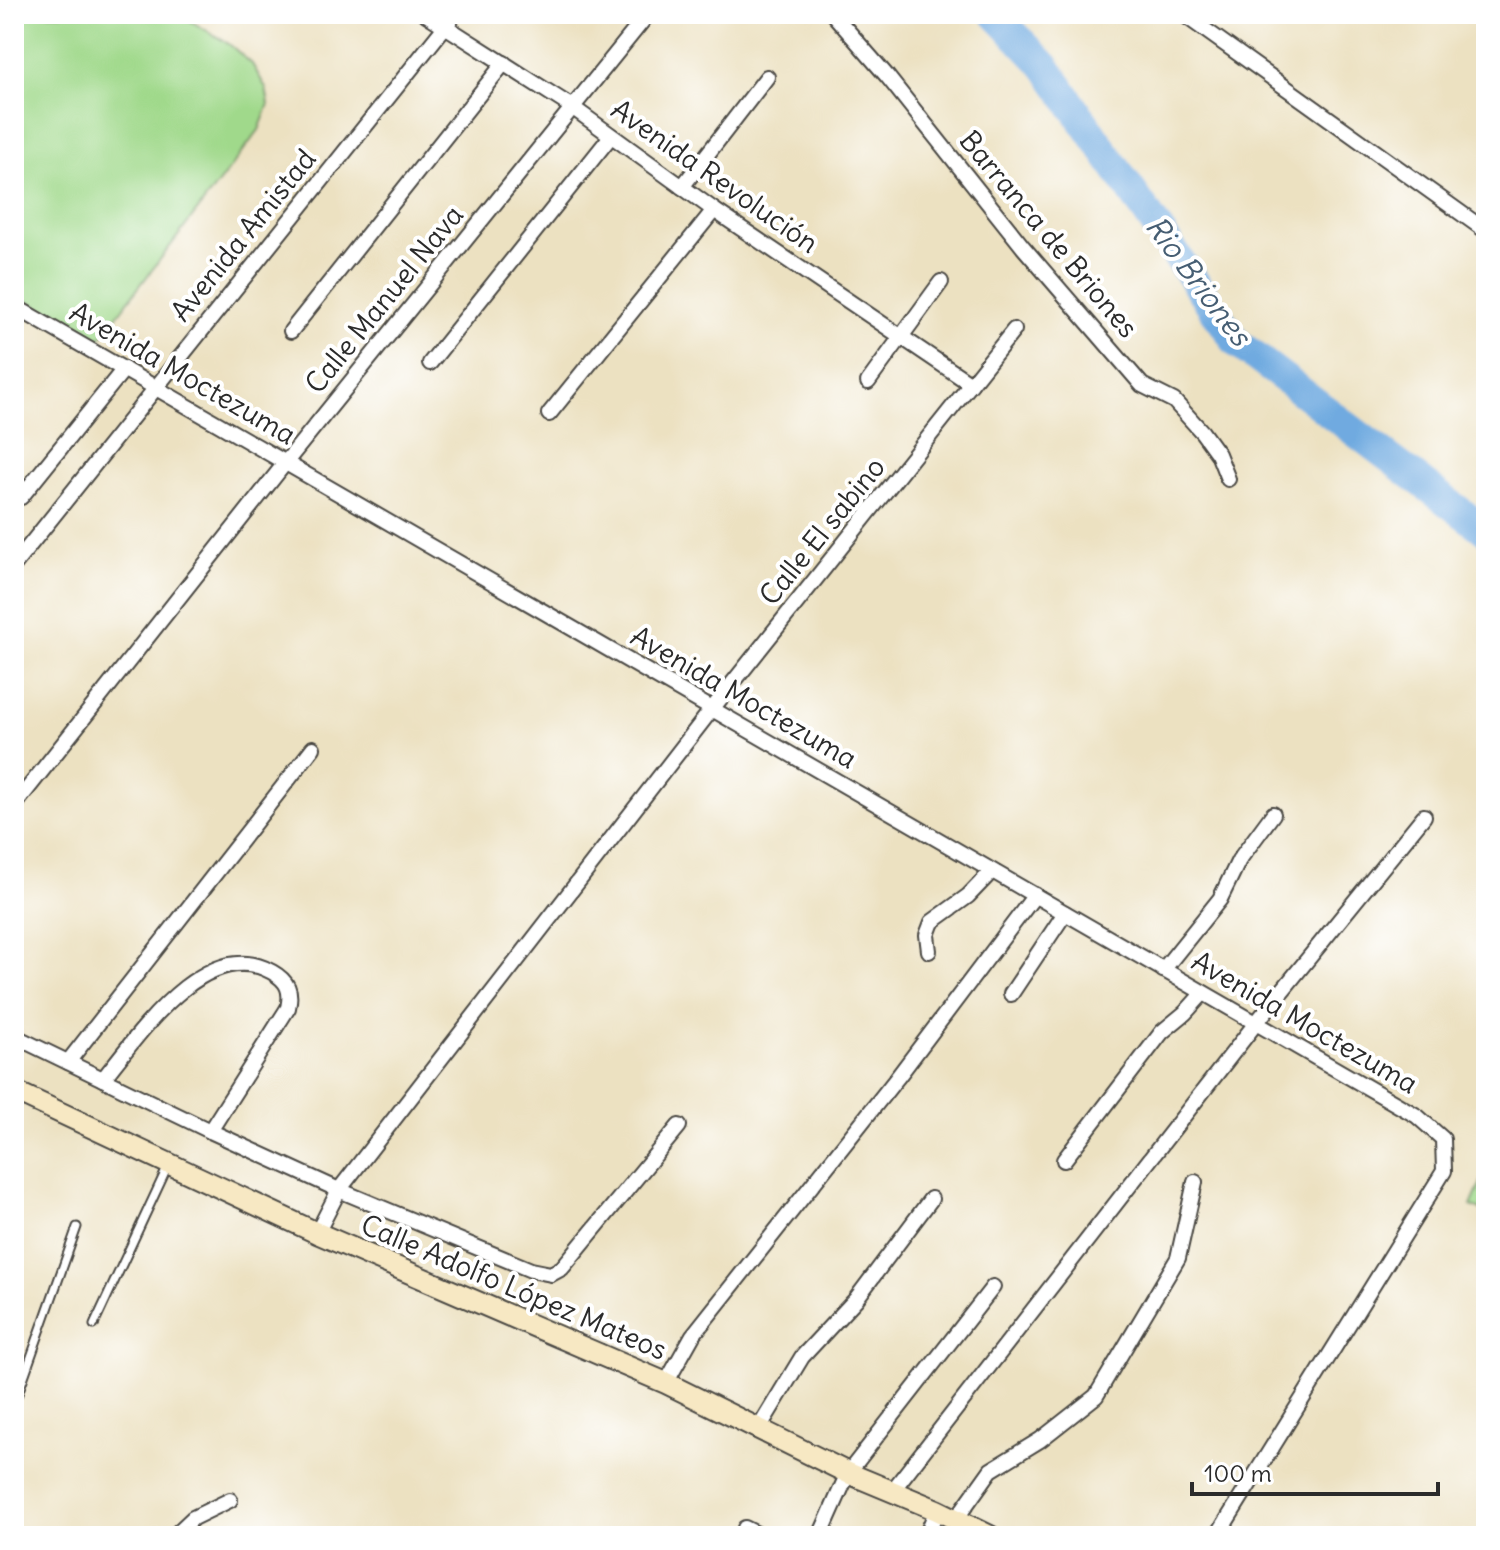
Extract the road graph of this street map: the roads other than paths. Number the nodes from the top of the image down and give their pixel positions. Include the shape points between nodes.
1 (426, 14) edge
2 (648, 14) edge
3 (833, 14) edge
4 (1183, 14) edge
5 (450, 20) edge
6 (504, 63) junction
7 (767, 77) dead end
8 (572, 107) junction
9 (611, 136) junction
10 (682, 187) junction
11 (714, 210) junction
12 (1486, 231) edge
13 (941, 282) dead end
14 (14, 306) edge
15 (1014, 330) dead end
16 (291, 331) dead end
17 (902, 337) junction
18 (430, 363) dead end
19 (124, 369) junction
20 (868, 382) dead end
21 (971, 384) junction
22 (155, 387) junction
23 (549, 414) dead end
24 (286, 462) junction
25 (1228, 479) dead end
26 (21, 497) dead end
27 (14, 565) edge
28 (712, 709) junction
29 (313, 748) dead end
30 (14, 806) edge
31 (1273, 814) dead end
32 (1424, 816) dead end
33 (992, 871) junction
34 (1035, 895) junction
35 (1065, 913) junction
36 (929, 951) dead end
37 (1163, 970) junction
38 (1203, 993) junction
39 (1011, 994) dead end
40 (1256, 1023) junction
41 (14, 1036) edge
42 (68, 1062) junction
43 (103, 1079) junction
44 (14, 1091) edge
45 (679, 1126) dead end
46 (210, 1131) junction
47 (1064, 1160) dead end
48 (169, 1164) junction
49 (1195, 1182) dead end
50 (339, 1190) junction
51 (931, 1199) dead end
52 (77, 1227) dead end
53 (317, 1233) junction
54 (993, 1287) dead end
55 (94, 1325) dead end
56 (666, 1383) junction
57 (14, 1405) edge
58 (759, 1428) junction
59 (848, 1473) junction
60 (893, 1490) junction
61 (230, 1500) dead end
62 (937, 1510) junction
63 (956, 1519) junction
64 (745, 1528) dead end
65 (174, 1536) edge
66 (761, 1536) edge
67 (820, 1536) edge
68 (926, 1536) edge
69 (990, 1536) edge
70 (1217, 1536) edge

1 - 5 street, Avenida Revolución
2 - 8 street, Calle Manuel Nava
3 - 25 street, Barranca de Briones via 1142,385 1174,401 1202,432
4 - 12 street
5 - 6 street, Avenida Revolución
5 - 22 street, Avenida Amistad
6 - 8 street, Avenida Revolución
6 - 16 street
7 - 10 street
8 - 9 street, Avenida Revolución
8 - 24 street, Calle Manuel Nava
9 - 10 street, Avenida Revolución
9 - 18 street
10 - 11 street, Avenida Revolución
11 - 17 street, Avenida Revolución
11 - 23 street
13 - 17 street
14 - 19 street, Avenida Moctezuma
15 - 21 street, Calle El sabino
17 - 20 street
17 - 21 street, Avenida Revolución
19 - 22 street, Avenida Moctezuma
19 - 26 street
21 - 28 street, Calle El sabino
22 - 24 street, Avenida Moctezuma
22 - 27 street, Avenida Amistad
24 - 28 street, Avenida Moctezuma
24 - 30 street, Calle Manuel Nava
28 - 33 street, Avenida Moctezuma
28 - 50 street, Calle El sabino
29 - 42 street
31 - 37 street via 1239,860 1220,899
32 - 40 street
33 - 34 street, Avenida Moctezuma
33 - 36 street via 932,922
34 - 35 street, Avenida Moctezuma
34 - 56 street via 693,1335
35 - 37 street, Avenida Moctezuma
35 - 39 street
37 - 38 street, Avenida Moctezuma
38 - 40 street, Avenida Moctezuma
38 - 47 street via 1162,1032
40 - 60 street
40 - 70 street, Avenida Moctezuma via 1417,1116 1443,1139 1444,1171
41 - 42 street
42 - 43 street
43 - 46 street
43 - 46 street via 182,988 236,965 257,965 274,973 291,994 288,1008
44 - 48 main road, Calle Adolfo López Mateos
45 - 50 street via 562,1268 551,1274
46 - 50 street
48 - 53 main road, Calle Adolfo López Mateos
48 - 55 lane
49 - 63 street via 1178,1258 1096,1396 991,1470
50 - 53 street, Calle El sabino
51 - 58 street via 856,1299 802,1357
52 - 57 lane
53 - 56 main road, Calle Adolfo López Mateos
54 - 59 street
56 - 58 main road, Calle Adolfo López Mateos
58 - 59 main road, Calle Adolfo López Mateos
59 - 60 main road, Calle Adolfo López Mateos
59 - 67 street
60 - 62 main road, Calle Adolfo López Mateos
61 - 65 street via 193,1518
62 - 63 main road, Calle Adolfo López Mateos
62 - 68 street
63 - 69 main road, Calle Adolfo López Mateos
64 - 66 street

